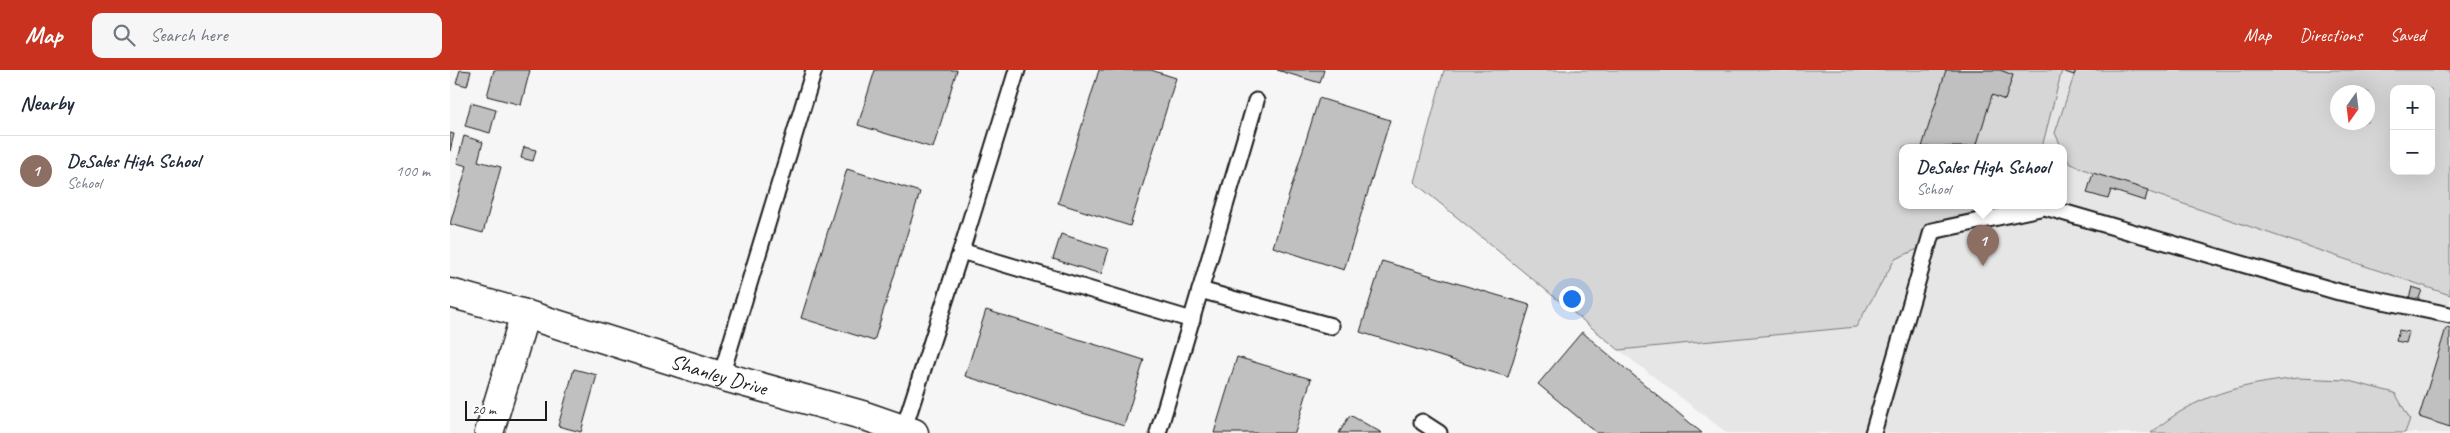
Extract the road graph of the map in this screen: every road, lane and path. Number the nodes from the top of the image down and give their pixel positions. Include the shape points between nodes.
1 (814, 70) edge
2 (1017, 70) edge
3 (1256, 101) dead end
4 (2036, 209) edge
5 (2052, 209) edge
6 (961, 251) junction
7 (1200, 290) junction
8 (450, 293) edge
9 (525, 314) junction
10 (2450, 316) edge
11 (1192, 320) junction
12 (1330, 326) dead end
13 (721, 376) junction
14 (1422, 422) dead end
15 (909, 430) edge
16 (489, 433) edge
17 (1158, 433) edge
18 (1439, 433) edge
19 (1873, 433) edge

1 - 13 lane
2 - 6 lane
3 - 7 lane
4 - 19 lane via 1932,231
5 - 10 lane via 2339,292
6 - 11 lane
6 - 15 lane
7 - 11 lane
7 - 12 lane
8 - 9 street, Shanley Drive
9 - 13 street, Shanley Drive
9 - 16 street
11 - 17 lane
13 - 15 street, Shanley Drive
14 - 18 lane

